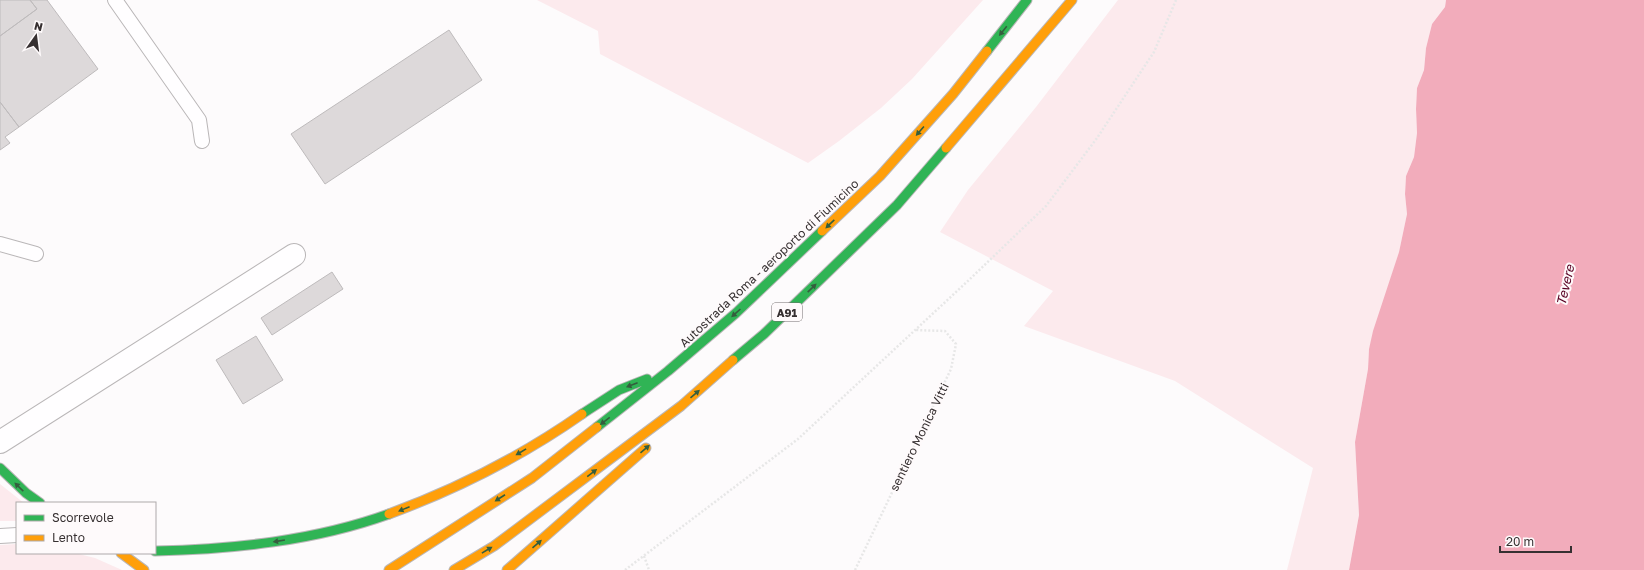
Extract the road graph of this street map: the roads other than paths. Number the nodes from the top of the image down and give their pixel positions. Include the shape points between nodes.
1 (116, 0) edge
2 (1028, 0) edge
3 (1072, 0) edge
4 (202, 141) dead end
5 (0, 244) edge
6 (36, 254) dead end
7 (294, 255) dead end
8 (668, 371) junction
9 (681, 406) junction
10 (0, 442) edge
11 (0, 468) edge
12 (39, 502) edge
13 (16, 535) edge
14 (0, 536) edge
15 (156, 551) edge
16 (122, 554) edge
17 (144, 570) edge
18 (389, 570) edge
19 (454, 570) edge
20 (507, 570) edge

1 - 4 lane via 200,120
2 -> 8 main road, Autostrada Roma - aeroporto di Fiumicino / A91 via 953,94 880,176 736,313
9 -> 3 main road, A91 via 764,334 897,205
5 - 6 lane
7 - 10 street
8 -> 15 main road via 619,390 496,467 448,491 384,517 306,537 240,547
8 -> 18 main road, Autostrada Roma - aeroporto di Fiumicino / A91 via 532,478
19 -> 9 main road, A91 via 494,546
20 -> 9 main road via 644,450
12 -> 11 main road
13 - 14 lane
16 - 17 main road

